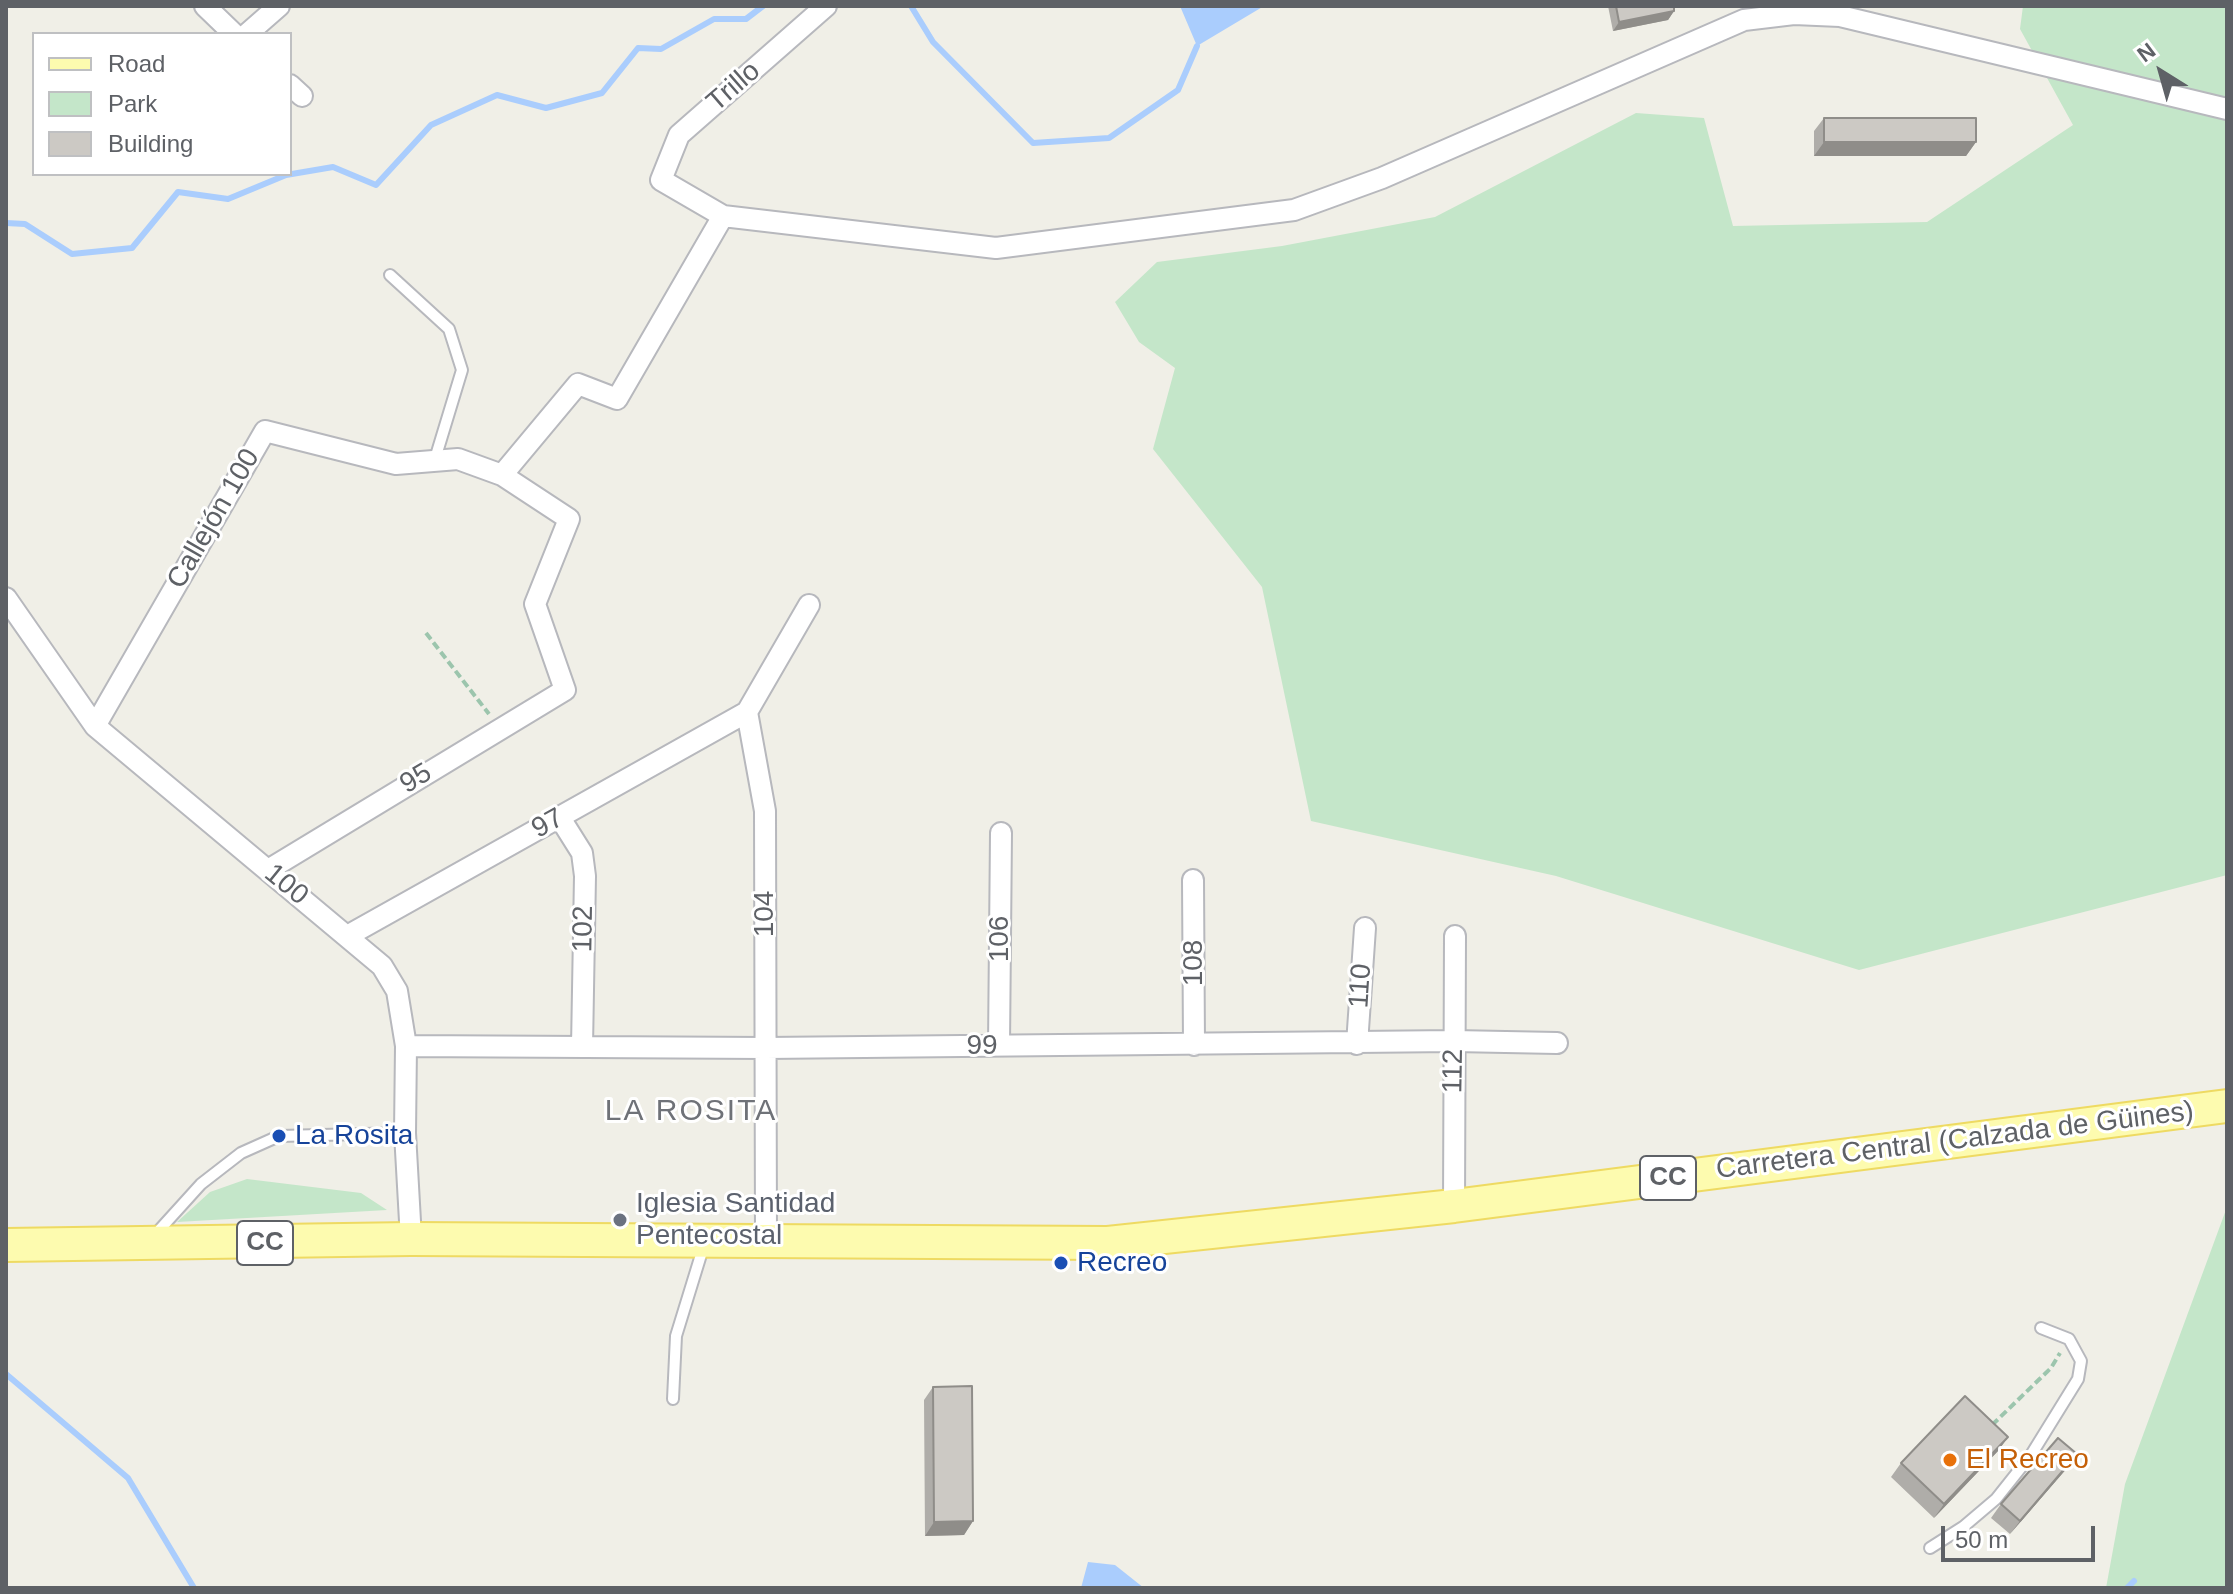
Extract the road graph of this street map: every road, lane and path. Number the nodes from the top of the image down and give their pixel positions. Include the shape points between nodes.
1 (205, 6) edge
2 (279, 6) edge
3 (826, 6) edge
4 (232, 32) edge
5 (249, 32) edge
6 (2227, 109) edge
7 (723, 216) junction
8 (390, 275) dead end
9 (435, 459) junction
10 (502, 475) junction
11 (6, 598) edge
12 (809, 605) dead end
13 (426, 633) dead end
14 (565, 690) joint
15 (747, 712) junction
16 (95, 726) junction
17 (500, 729) junction
18 (560, 818) junction
19 (1001, 833) dead end
20 (268, 870) junction
21 (1193, 880) dead end
22 (1365, 928) dead end
23 (349, 935) junction
24 (1455, 936) dead end
25 (1454, 1041) junction
26 (1557, 1043) dead end
27 (1357, 1044) junction
28 (999, 1045) junction
29 (1194, 1045) junction
30 (406, 1046) junction
31 (582, 1047) junction
32 (766, 1048) junction
33 (2227, 1106) edge
34 (405, 1133) junction
35 (1454, 1206) junction
36 (411, 1239) junction
37 (766, 1242) junction
38 (705, 1243) junction
39 (146, 1244) junction
40 (6, 1245) edge
41 (2041, 1328) dead end
42 (2069, 1339) junction
43 (673, 1399) dead end
44 (1982, 1436) edge
45 (1930, 1548) dead end

1 - 4 street
2 - 5 street
3 - 7 street, Trillo via 679,135 661,180
6 - 7 street via 1840,16 1794,14 1744,20 1382,178 1294,210 996,248
7 - 10 street via 617,399 578,384
8 - 9 lane via 449,329 462,370
9 - 10 street, Callejón 100 via 458,459
9 - 16 street, Callejón 100 via 396,464 265,431
10 - 14 street, Callejón 100 via 569,519 535,604
11 - 16 street, 100
12 - 15 street
13 - 17 path
14 - 17 street, 95
15 - 18 street, 97
15 - 32 street, 104 via 765,811
16 - 20 street, 100
17 - 20 street, 95
18 - 23 street, 97
18 - 31 street, 102 via 582,853 585,876
19 - 28 street, 106
20 - 23 street, 100
21 - 29 street, 108
22 - 27 street, 110
23 - 30 street, 100 via 382,966 397,991
24 - 25 street, 112
25 - 26 street, 99
25 - 27 street, 99
25 - 35 street, 112
27 - 29 street, 99
28 - 29 street, 99
28 - 32 street, 99
30 - 31 street, 99
30 - 34 street, 100
31 - 32 street, 99
32 - 37 street, 104
33 - 35 main road, Carretera Central (Calzada de Güines) / CC
34 - 36 street, 100
34 - 39 lane via 279,1136 241,1153 201,1184
35 - 37 main road, Carretera Central (Calzada de Güines) / CC via 1108,1243
36 - 38 main road, Carretera Central (Calzada de Güines) / CC
36 - 39 main road, Carretera Central (Calzada de Güines) / CC
37 - 38 main road, Carretera Central (Calzada de Güines) / CC
38 - 43 lane via 676,1336
39 - 40 main road, Carretera Central (Calzada de Güines) / CC
41 - 42 lane
42 - 44 path via 2051,1368
42 - 45 lane via 2081,1361 2078,1379 2031,1455 1996,1499

